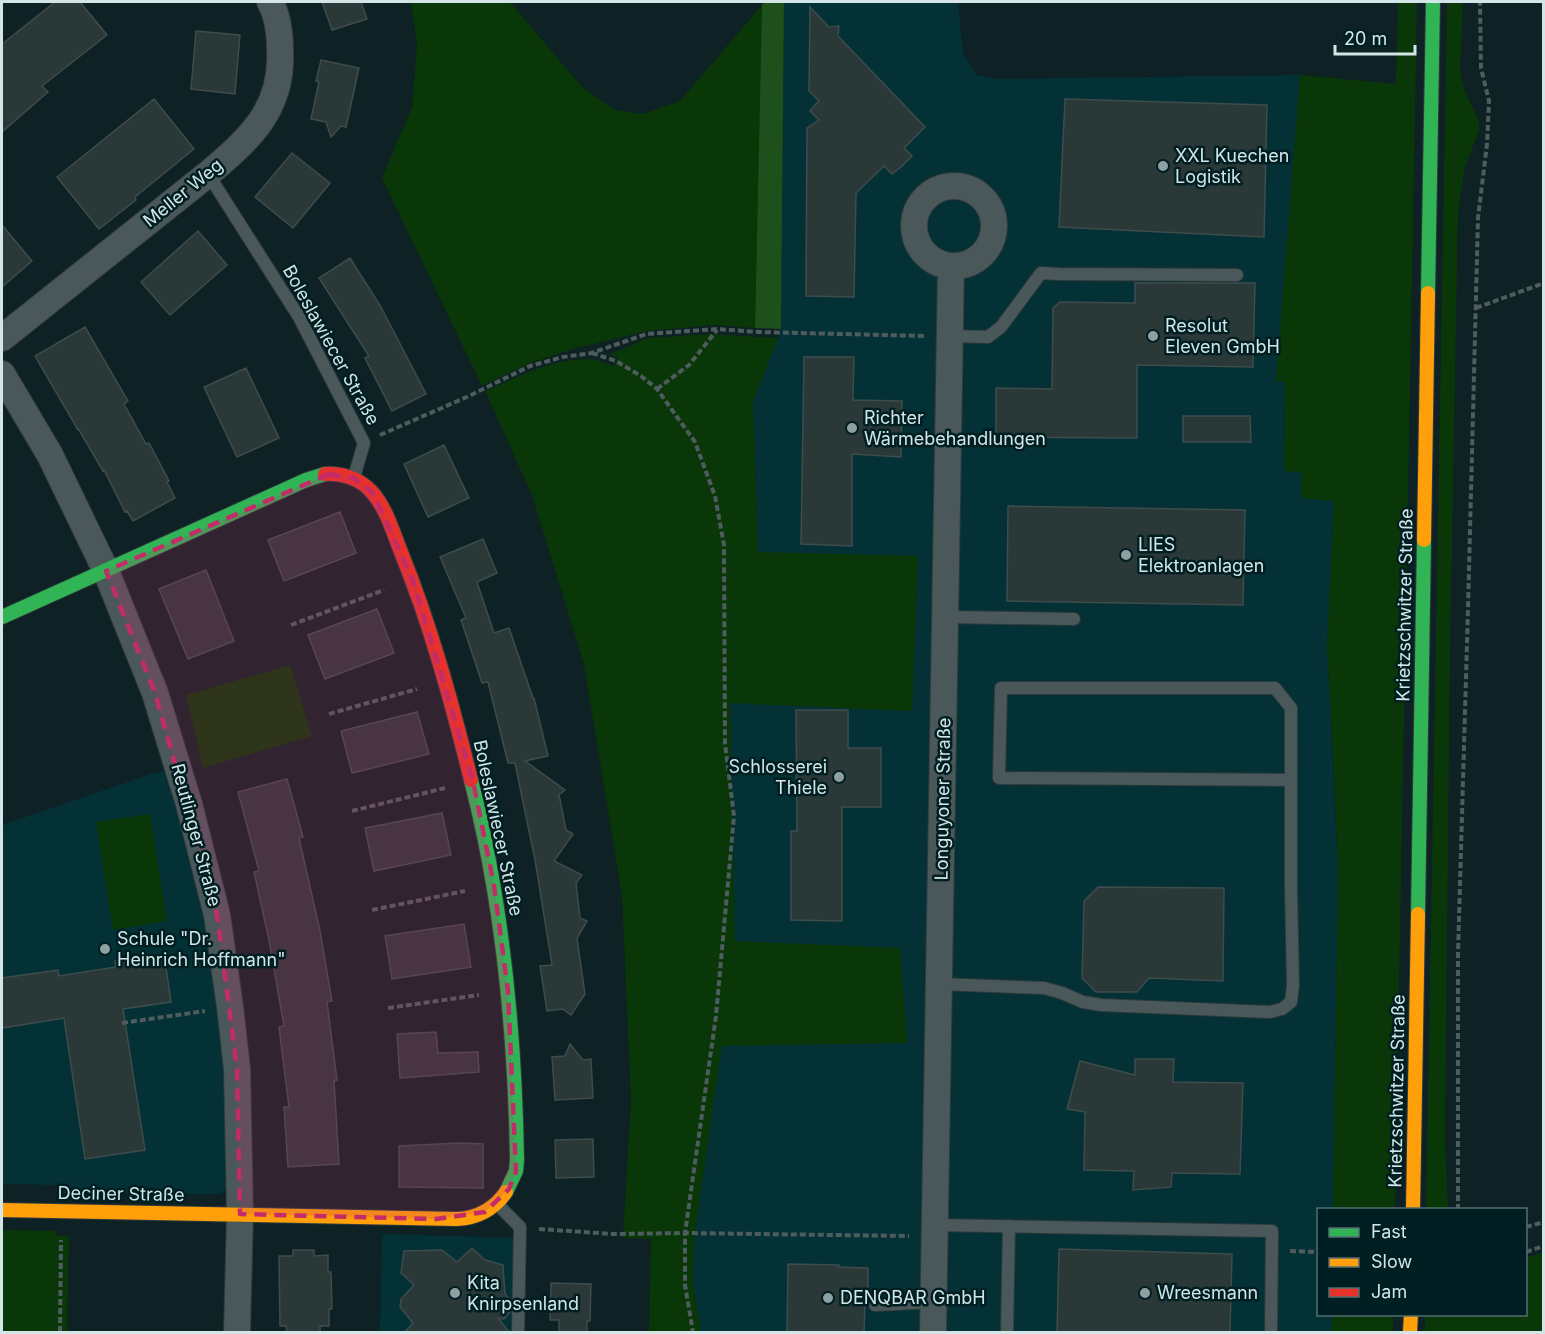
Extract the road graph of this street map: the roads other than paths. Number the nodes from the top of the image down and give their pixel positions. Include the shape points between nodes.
1 (270, 2) edge
2 (1433, 2) edge
3 (208, 174) junction
4 (951, 266) dead end
5 (1237, 275) dead end
6 (950, 336) junction
7 (2, 338) edge
8 (2, 374) edge
9 (354, 478) junction
10 (106, 571) junction
11 (2, 617) edge
12 (945, 617) junction
13 (1074, 619) dead end
14 (1291, 780) junction
15 (939, 984) junction
16 (497, 1203) junction
17 (1413, 1208) edge
18 (2, 1210) edge
19 (240, 1214) junction
20 (1009, 1226) junction
21 (936, 1230) junction
22 (934, 1302) junction
23 (874, 1305) dead end
24 (1411, 1316) edge
25 (237, 1332) edge
26 (518, 1332) edge
27 (933, 1332) edge
28 (1007, 1332) edge
29 (1271, 1332) edge
30 (1410, 1332) edge

1 - 3 street, Meller Weg via 280,38 277,88 254,132
2 - 17 street, Krietzschwitzer Straße
3 - 7 street, Meller Weg
3 - 9 lane, Boleslawiecer Straße via 299,317 364,443
4 - 6 street, Longuyoner Straße
5 - 6 lane via 1041,273 1001,327 988,337
6 - 12 street, Longuyoner Straße
8 - 10 street, Reutlinger Straße via 50,455
9 - 10 street via 329,474 306,480
9 - 16 street, Boleslawiecer Straße via 373,493 382,508 413,580 472,781 494,885 508,991 517,1161 508,1189
10 - 11 street
10 - 19 street, Reutlinger Straße via 155,693 217,915 237,1069
12 - 13 lane
12 - 15 street, Longuyoner Straße
14 - 14 lane via 1292,708 1275,688 1001,688 999,778
14 - 15 lane via 1293,985 1291,1002 1282,1009 1270,1012 1101,1005 1044,988
15 - 21 street, Longuyoner Straße
16 - 19 street, Boleslawiecer Straße via 469,1218 447,1219
16 - 26 lane via 520,1227
18 - 19 street, Deciner Straße
19 - 25 street, Reutlinger Straße
20 - 21 lane
20 - 28 lane
20 - 29 lane via 1272,1231
21 - 22 street, Longuyoner Straße
22 - 23 lane
22 - 27 street, Longuyoner Straße
24 - 30 street

